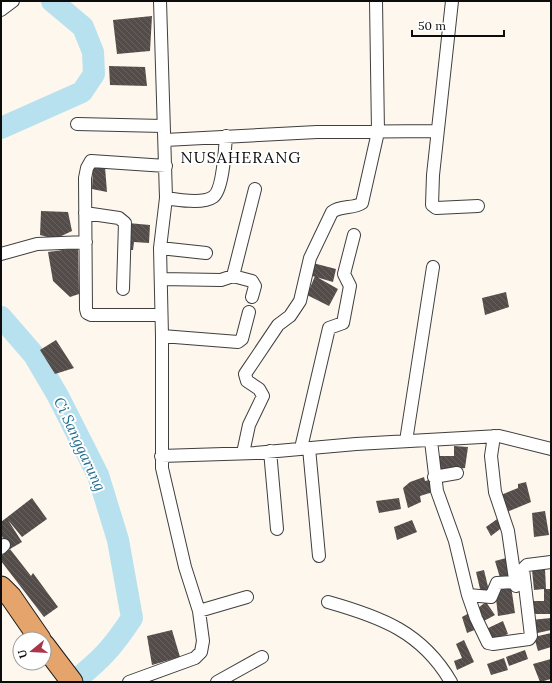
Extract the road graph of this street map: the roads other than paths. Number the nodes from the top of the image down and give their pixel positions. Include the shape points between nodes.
1 (13, 1) edge
2 (160, 1) edge
3 (376, 1) edge
4 (452, 1) edge
5 (1, 10) edge
6 (77, 124) dead end
7 (163, 126) junction
8 (438, 131) junction
9 (378, 132) junction
10 (226, 136) junction
11 (165, 140) junction
12 (166, 166) junction
13 (255, 189) dead end
14 (166, 198) junction
15 (478, 206) dead end
16 (85, 213) junction
17 (354, 235) dead end
18 (86, 242) junction
19 (160, 248) junction
20 (206, 253) dead end
21 (1, 254) edge
22 (433, 267) dead end
23 (233, 276) junction
24 (161, 279) junction
25 (123, 288) dead end
26 (252, 297) dead end
27 (249, 312) dead end
28 (161, 315) junction
29 (162, 336) junction
30 (494, 436) junction
31 (406, 441) junction
32 (431, 441) junction
33 (305, 448) junction
34 (551, 449) edge
35 (270, 451) junction
36 (243, 453) junction
37 (161, 456) junction
38 (457, 473) dead end
39 (434, 477) junction
40 (277, 529) dead end
41 (319, 556) dead end
42 (551, 562) edge
43 (516, 582) junction
44 (1, 587) edge
45 (468, 595) junction
46 (247, 597) dead end
47 (328, 602) dead end
48 (199, 611) junction
49 (519, 614) dead end
50 (34, 631) edge
51 (52, 656) edge
52 (262, 657) dead end
53 (72, 682) edge
54 (129, 682) edge
55 (217, 682) edge
56 (451, 682) edge

1 - 5 street
2 - 7 street
3 - 9 street
4 - 8 street
6 - 7 street
7 - 11 street
8 - 9 street
8 - 15 street via 432,205 436,208
9 - 10 street
9 - 36 street via 362,203 337,208 332,212 310,258 300,301 290,316 278,325 245,374 247,381 259,389 263,396 249,425
10 - 11 street
10 - 14 street via 220,185 214,197 188,201
11 - 12 street
12 - 14 street
12 - 16 street via 91,160 85,172
13 - 23 street
14 - 19 street
16 - 18 street
16 - 25 street via 119,218 125,223
17 - 33 street via 344,274 350,286 343,323 330,328
18 - 21 street via 38,244
18 - 28 street via 87,313
19 - 20 street
19 - 24 street
22 - 31 street
23 - 24 street via 221,280
23 - 26 street via 252,281 256,286
24 - 28 street
27 - 29 street via 242,339 238,342
28 - 29 street
29 - 37 street
30 - 32 street
30 - 34 street
30 - 43 street via 491,456 495,492 508,531
31 - 32 street
31 - 33 street
32 - 39 street
33 - 35 street
33 - 41 street
35 - 36 street
35 - 40 street
36 - 37 street
37 - 48 street via 185,567
38 - 39 street
39 - 45 street via 455,541
42 - 45 street via 527,565 523,569 531,636 529,639 493,644 488,642
43 - 45 street via 497,583 491,597
43 - 49 street
44 - 50 highway
46 - 48 street
47 - 56 street via 371,614 408,634 433,656
48 - 54 street via 203,641 201,652 191,660
51 - 53 highway
52 - 55 street

